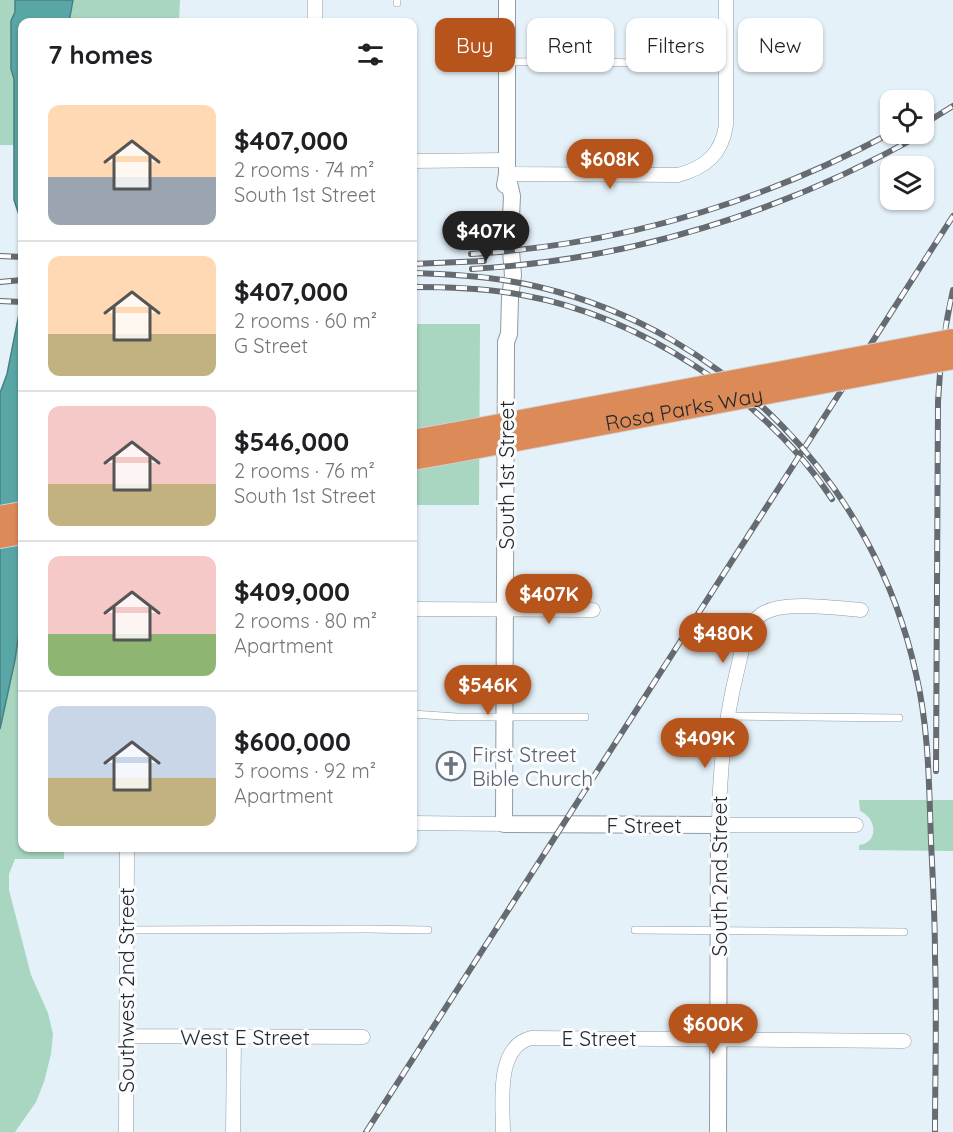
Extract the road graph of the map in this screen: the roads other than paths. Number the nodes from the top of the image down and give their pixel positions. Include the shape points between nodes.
1 (315, 0) edge
2 (507, 0) edge
3 (726, 0) edge
4 (315, 18) edge
5 (507, 18) edge
6 (726, 18) edge
7 (515, 62) edge
8 (626, 62) edge
9 (507, 72) edge
10 (726, 72) edge
11 (417, 161) edge
12 (507, 167) junction
13 (953, 339) edge
14 (953, 358) edge
15 (417, 441) edge
16 (452, 443) junction
17 (417, 457) edge
18 (18, 514) edge
19 (0, 518) edge
20 (18, 534) edge
21 (0, 537) edge
22 (417, 609) edge
23 (505, 609) junction
24 (593, 610) dead end
25 (861, 610) dead end
26 (417, 714) edge
27 (727, 716) junction
28 (505, 717) junction
29 (585, 717) dead end
30 (900, 718) dead end
31 (417, 823) edge
32 (504, 824) junction
33 (718, 825) junction
34 (856, 825) dead end
35 (127, 852) edge
36 (126, 930) junction
37 (428, 930) dead end
38 (635, 930) dead end
39 (718, 931) junction
40 (904, 932) dead end
41 (127, 1036) junction
42 (234, 1037) junction
43 (363, 1037) dead end
44 (718, 1039) junction
45 (904, 1041) dead end
46 (126, 1132) edge
47 (233, 1132) edge
48 (503, 1132) edge
49 (718, 1132) edge

1 - 4 street
2 - 5 street, South 1st Street
3 - 6 street
7 - 8 lane
9 - 12 street, South 1st Street
10 - 12 street via 724,135 717,151 691,172 678,175
11 - 12 street
12 - 23 street, South 1st Street via 501,333 506,342
13 - 16 highway, Rosa Parks Way, bridge
14 - 16 highway, Rosa Parks Way, bridge
15 - 16 highway, Rosa Parks Way
16 - 17 highway, Rosa Parks Way
18 - 19 highway
20 - 21 highway
22 - 23 street
23 - 24 street
23 - 28 street, South 1st Street
25 - 27 street, South 2nd Street via 780,607 763,613 753,623 741,657
26 - 28 lane
27 - 30 lane
27 - 33 street, South 2nd Street
28 - 29 lane
28 - 32 street, South 1st Street
31 - 32 street
32 - 33 street, F Street
33 - 34 street, F Street
33 - 39 street, South 2nd Street
35 - 36 street, Southwest 2nd Street
36 - 37 lane
36 - 41 street, Southwest 2nd Street
38 - 39 lane
39 - 40 lane
39 - 44 street, South 2nd Street
41 - 42 street, West E Street
41 - 46 street, Southwest 2nd Street
42 - 43 street, West E Street
42 - 47 street
44 - 45 street, E Street
44 - 48 street, E Street via 526,1040 514,1048 505,1069
44 - 49 street, South 2nd Street

